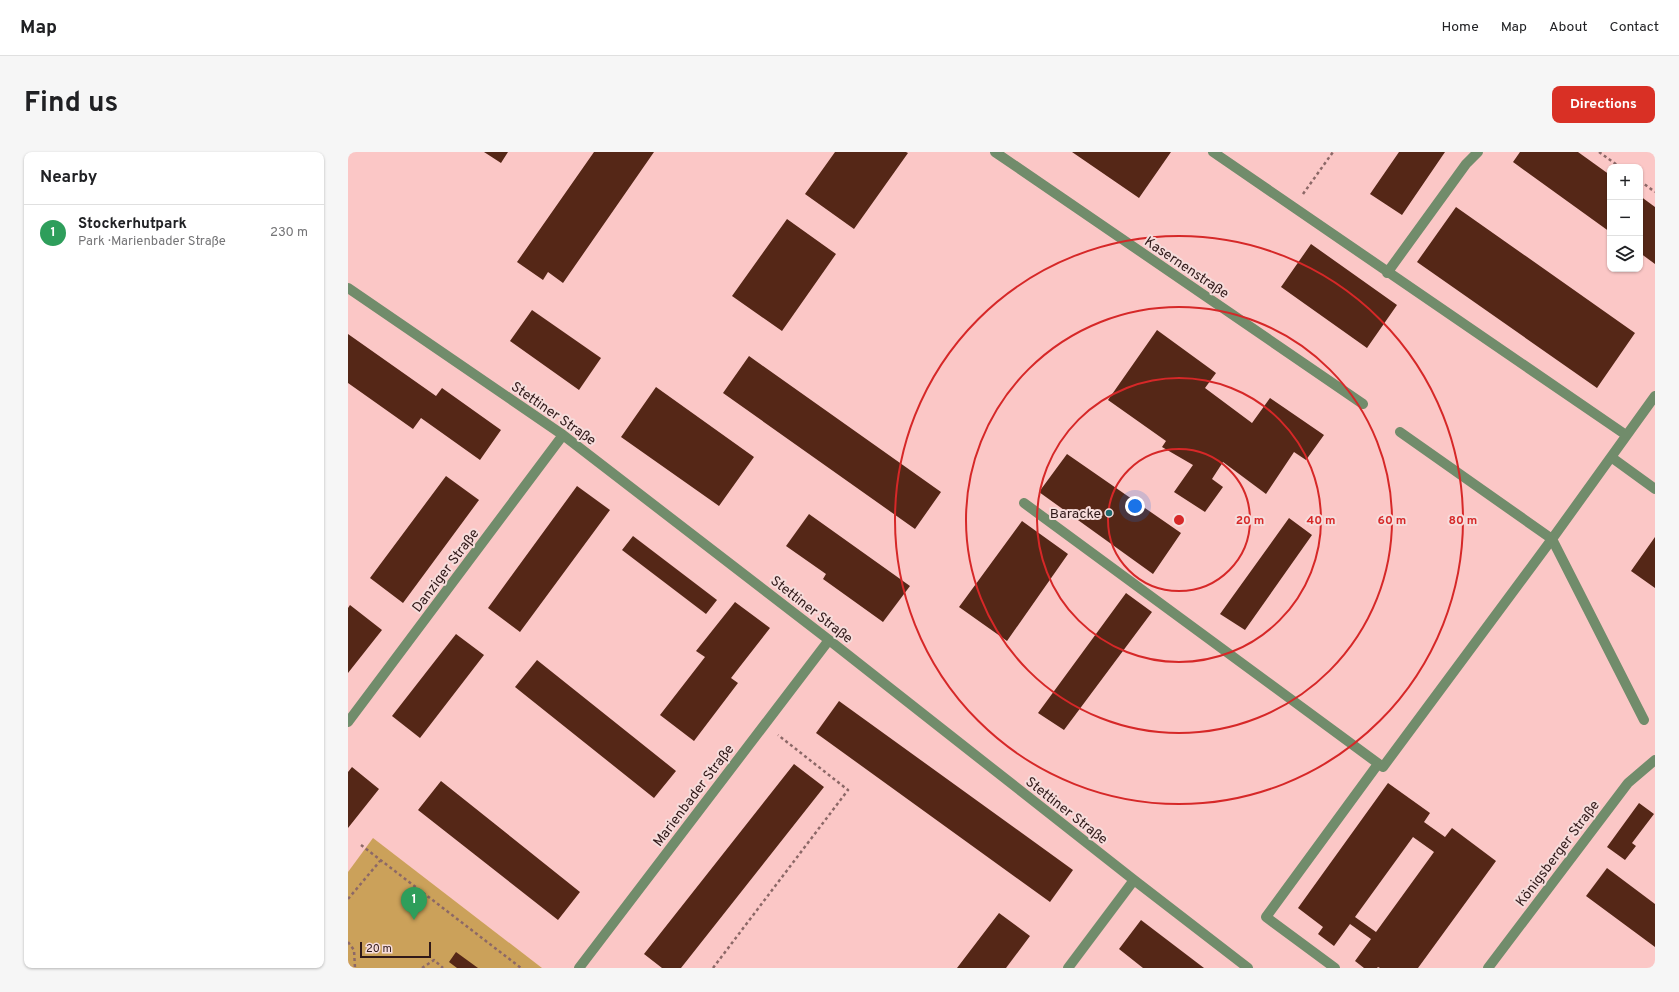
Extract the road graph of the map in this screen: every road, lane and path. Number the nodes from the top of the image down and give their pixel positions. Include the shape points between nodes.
1 (995, 152) edge
2 (1213, 152) edge
3 (1333, 152) edge
4 (1478, 152) edge
5 (1599, 152) edge
6 (1616, 164) edge
7 (1643, 183) edge
8 (1655, 192) edge
9 (1293, 208) junction
10 (1387, 273) junction
11 (348, 288) edge
12 (1655, 396) edge
13 (1363, 404) dead end
14 (1400, 432) dead end
15 (564, 435) junction
16 (1626, 436) junction
17 (1611, 457) junction
18 (1655, 489) edge
19 (1024, 503) dead end
20 (1552, 539) junction
21 (829, 640) junction
22 (1644, 720) dead end
23 (348, 722) edge
24 (764, 724) junction
25 (1655, 760) edge
26 (1378, 764) junction
27 (361, 845) dead end
28 (380, 861) junction
29 (1134, 880) junction
30 (348, 899) edge
31 (348, 942) edge
32 (356, 968) edge
33 (422, 968) edge
34 (443, 968) edge
35 (521, 968) edge
36 (579, 968) edge
37 (713, 968) edge
38 (1068, 968) edge
39 (1248, 968) edge
40 (1335, 968) edge
41 (1488, 968) edge

1 - 13 street, Kasernenstraße
2 - 9 street
3 - 9 path
4 - 10 street via 1466,164
5 - 6 path
7 - 8 path
9 - 10 street
10 - 16 street
11 - 15 street, Stettiner Straße
12 - 16 street
14 - 20 street
15 - 21 street, Stettiner Straße
15 - 23 street, Danziger Straße
16 - 17 street
17 - 18 street
17 - 20 street
19 - 26 street
20 - 22 street
20 - 26 street via 1383,768
21 - 24 street, Marienbader Straße
21 - 29 street, Stettiner Straße
24 - 36 street, Marienbader Straße
24 - 37 path via 848,790
25 - 41 street, Königsberger Straße via 1628,783
26 - 40 street via 1266,917
27 - 28 path
28 - 30 path
28 - 35 path
29 - 38 street
29 - 39 street, Stettiner Straße
31 - 32 path via 354,950
33 - 34 path via 434,960

